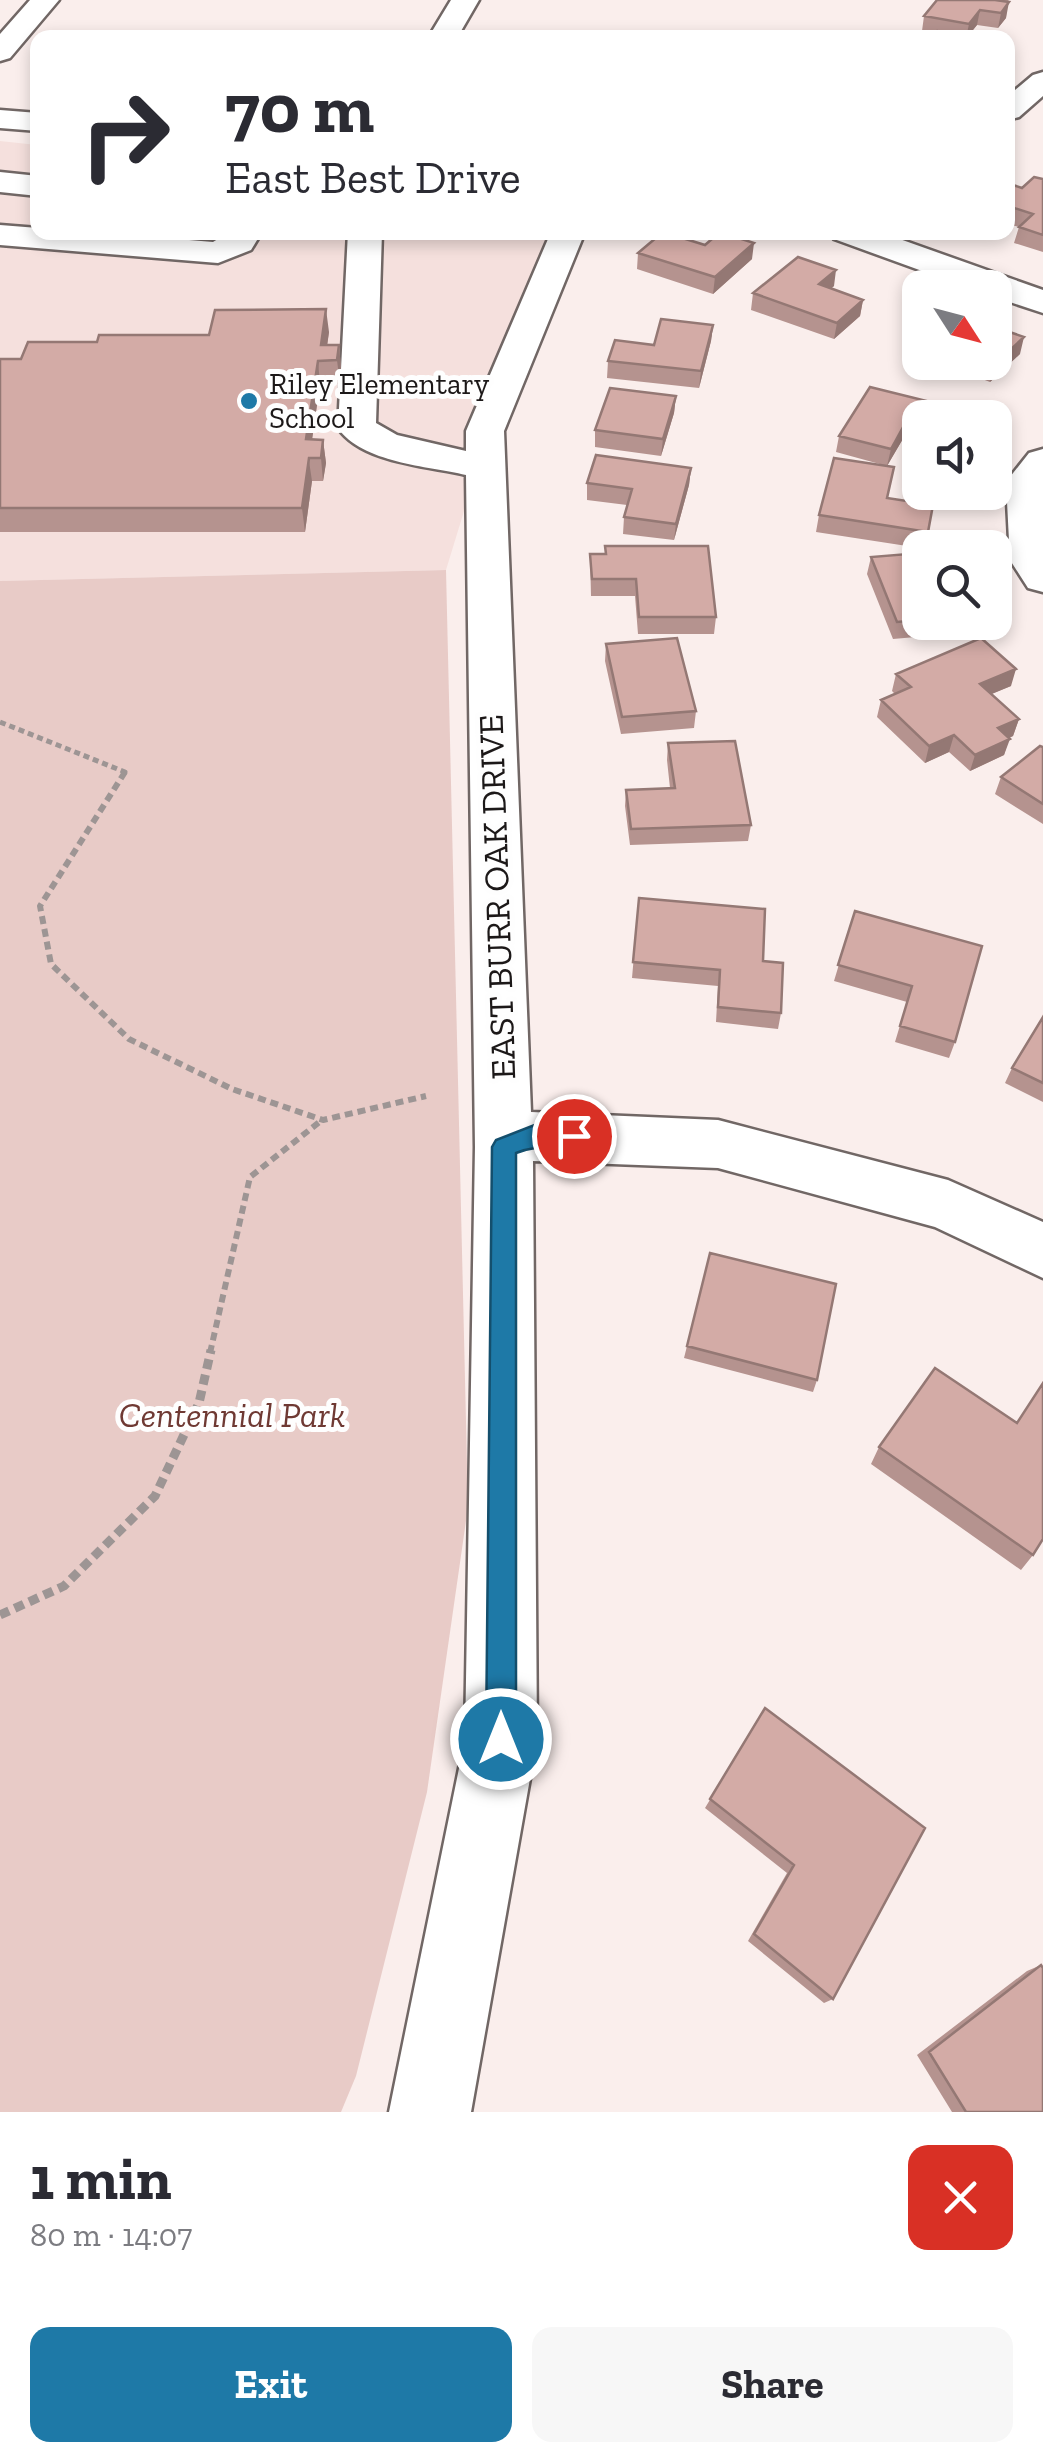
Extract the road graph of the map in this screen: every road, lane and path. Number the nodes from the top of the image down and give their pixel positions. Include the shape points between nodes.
1 (45, 0) edge
2 (465, 0) edge
3 (447, 30) edge
4 (0, 52) edge
5 (1043, 81) edge
6 (1015, 105) edge
7 (0, 119) edge
8 (30, 121) edge
9 (0, 182) edge
10 (30, 185) edge
11 (0, 235) edge
12 (30, 237) edge
13 (61, 240) edge
14 (240, 240) edge
15 (365, 240) edge
16 (565, 240) edge
17 (875, 240) edge
18 (1043, 302) edge
19 (1043, 462) edge
20 (486, 468) junction
21 (1043, 579) edge
22 (0, 722) edge
23 (426, 1096) dead end
24 (323, 1120) junction
25 (504, 1147) junction
26 (1043, 1252) edge
27 (0, 1616) edge
28 (430, 2112) edge

1 - 4 street
2 - 3 street
5 - 6 street
7 - 8 street
9 - 10 street
11 - 12 street
13 - 14 street via 218,253
15 - 20 street via 357,428 384,444
16 - 20 street, EAST BURR OAK DRIVE via 485,431
17 - 18 street
19 - 21 street via 1026,482 1031,560
20 - 25 street, EAST BURR OAK DRIVE
22 - 24 path via 125,772 40,906 51,964 129,1038 232,1088
23 - 24 path
24 - 27 path via 250,1177 199,1402 156,1496 64,1586
25 - 26 street via 537,1134 718,1144 948,1206
25 - 28 street, EAST BURR OAK DRIVE via 501,1739

